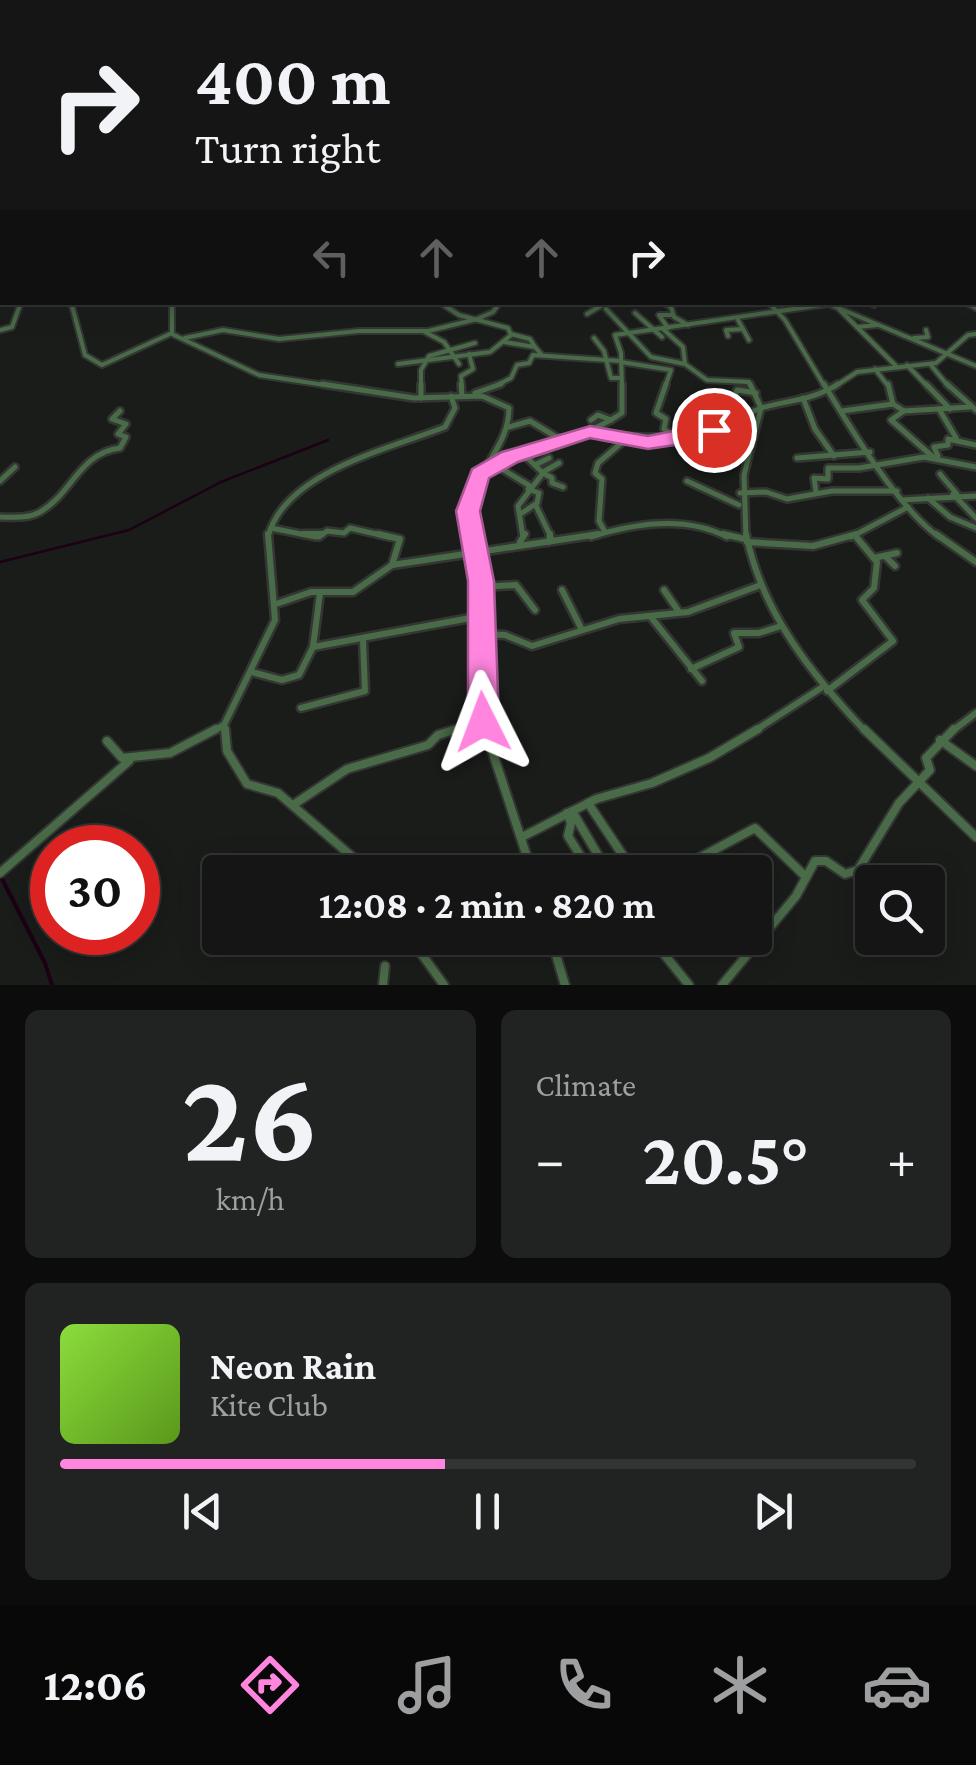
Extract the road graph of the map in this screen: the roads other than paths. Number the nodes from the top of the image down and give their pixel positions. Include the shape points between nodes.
1 (21, 305) edge
2 (72, 305) edge
3 (172, 305) edge
4 (443, 305) edge
5 (498, 305) edge
6 (668, 305) edge
7 (771, 305) edge
8 (815, 305) edge
9 (831, 305) edge
10 (607, 306) edge
11 (838, 308) junction
12 (778, 312) junction
13 (635, 313) dead end
14 (587, 314) dead end
15 (673, 315) junction
16 (476, 319) junction
17 (738, 320) junction
18 (880, 324) junction
19 (688, 325) junction
20 (857, 327) junction
21 (666, 328) junction
22 (743, 329) junction
23 (0, 330) edge
24 (652, 330) junction
25 (926, 330) dead end
26 (422, 331) junction
27 (632, 332) junction
28 (172, 333) junction
29 (511, 334) junction
30 (976, 334) edge
31 (728, 336) dead end
32 (662, 337) dead end
33 (182, 338) junction
34 (594, 338) dead end
35 (912, 339) junction
36 (749, 340) dead end
37 (504, 342) junction
38 (475, 343) dead end
39 (535, 346) junction
40 (452, 350) junction
41 (589, 352) dead end
42 (469, 354) junction
43 (541, 354) junction
44 (948, 354) junction
45 (455, 358) junction
46 (594, 358) junction
47 (608, 358) junction
48 (424, 361) junction
49 (620, 361) junction
50 (398, 364) dead end
51 (459, 364) dead end
52 (685, 364) junction
53 (930, 364) junction
54 (907, 365) junction
55 (896, 366) junction
56 (976, 366) edge
57 (874, 370) junction
58 (620, 378) junction
59 (826, 390) junction
60 (756, 393) junction
61 (473, 395) junction
62 (452, 396) junction
63 (462, 396) junction
64 (735, 396) dead end
65 (422, 398) junction
66 (802, 398) junction
67 (893, 404) junction
68 (760, 408) junction
69 (973, 408) edge
70 (939, 409) junction
71 (950, 409) junction
72 (842, 411) junction
73 (904, 411) junction
74 (120, 412) dead end
75 (590, 420) dead end
76 (611, 420) junction
77 (508, 427) junction
78 (711, 431) junction
79 (590, 432) junction
80 (678, 438) junction
81 (956, 438) junction
82 (626, 439) junction
83 (563, 440) junction
84 (976, 445) edge
85 (870, 452) junction
86 (522, 453) junction
87 (820, 456) junction
88 (834, 456) junction
89 (934, 457) junction
90 (549, 458) dead end
91 (797, 458) dead end
92 (727, 459) dead end
93 (559, 463) dead end
94 (494, 464) junction
95 (535, 465) junction
96 (879, 466) junction
97 (976, 467) edge
98 (15, 468) dead end
99 (826, 468) junction
100 (543, 472) junction
101 (480, 474) junction
102 (940, 474) dead end
103 (0, 481) edge
104 (688, 481) dead end
105 (563, 487) dead end
106 (529, 488) junction
107 (897, 491) junction
108 (816, 492) junction
109 (740, 493) junction
110 (955, 494) junction
111 (976, 496) edge
112 (928, 498) junction
113 (902, 500) junction
114 (739, 505) junction
115 (536, 506) junction
116 (908, 508) junction
117 (522, 513) junction
118 (0, 517) edge
119 (976, 518) edge
120 (269, 528) junction
121 (976, 528) edge
122 (605, 532) junction
123 (857, 538) junction
124 (746, 541) junction
125 (550, 542) junction
126 (518, 544) junction
127 (476, 552) junction
128 (897, 553) dead end
129 (884, 556) junction
130 (874, 558) junction
131 (976, 562) edge
132 (392, 566) junction
133 (895, 566) dead end
134 (759, 586) junction
135 (481, 587) junction
136 (562, 590) dead end
137 (664, 590) dead end
138 (320, 592) junction
139 (276, 604) junction
140 (535, 610) dead end
141 (679, 612) junction
142 (482, 616) junction
143 (650, 616) junction
144 (781, 626) junction
145 (582, 630) junction
146 (483, 634) junction
147 (363, 640) junction
148 (312, 647) junction
149 (691, 669) junction
150 (252, 672) junction
151 (702, 681) dead end
152 (824, 690) junction
153 (302, 708) dead end
154 (976, 713) edge
155 (483, 722) junction
156 (224, 725) junction
157 (940, 740) junction
158 (107, 742) dead end
159 (132, 760) junction
160 (976, 766) edge
161 (919, 784) junction
162 (588, 803) junction
163 (293, 805) junction
164 (570, 812) junction
165 (976, 836) edge
166 (522, 837) junction
167 (348, 855) edge
168 (527, 855) edge
169 (580, 855) edge
170 (597, 855) edge
171 (623, 855) edge
172 (705, 855) edge
173 (0, 874) edge
174 (806, 876) junction
175 (422, 955) edge
176 (556, 955) edge
177 (665, 955) edge
178 (385, 966) dead end
179 (383, 985) edge
180 (444, 985) edge
181 (565, 985) edge
182 (689, 985) edge
183 (722, 985) edge

1 - 23 street via 12,328
2 - 28 street via 85,355 102,365
3 - 28 street
4 - 16 street
5 - 16 street
6 - 15 street
7 - 12 street
8 - 12 street
9 - 11 street
10 - 14 street
10 - 27 street
11 - 18 street
11 - 20 street
12 - 17 street
12 - 59 street
13 - 24 street
15 - 19 street
15 - 21 street via 659,316
16 - 26 street
16 - 29 street
17 - 19 street
17 - 22 street
18 - 20 street
18 - 35 street
19 - 21 street
20 - 55 street
21 - 24 street
21 - 52 street via 679,338
22 - 31 street via 726,330
22 - 36 street
24 - 27 street
24 - 32 street
25 - 35 street via 928,336
26 - 33 street via 280,338 222,330
26 - 40 street
27 - 49 street via 614,336
27 - 52 street via 652,357
28 - 33 street
29 - 37 street
29 - 39 street
30 - 44 street
33 - 65 street via 258,375
34 - 47 street
35 - 44 street
37 - 39 street
37 - 42 street
38 - 40 street
39 - 43 street
40 - 45 street
40 - 48 street
41 - 46 street
42 - 45 street
42 - 63 street via 472,369 460,376
43 - 46 street
43 - 61 street via 517,365 506,384
44 - 53 street
44 - 56 street
45 - 48 street
45 - 51 street
46 - 47 street
47 - 49 street
47 - 58 street via 612,378
48 - 50 street
48 - 65 street
49 - 58 street
49 - 80 street via 670,370 656,413 666,419 664,430
52 - 60 street via 707,380 749,382
53 - 54 street
53 - 69 street
54 - 55 street
54 - 71 street
55 - 57 street
57 - 59 street
57 - 67 street via 889,386
58 - 76 street via 623,408
59 - 66 street
59 - 72 street
60 - 64 street via 737,390
60 - 68 street
61 - 63 street
61 - 77 street via 506,404
62 - 63 street
62 - 65 street
62 - 120 street via 455,408 445,427 303,485
66 - 68 street
66 - 88 street
67 - 72 street
67 - 73 street
68 - 78 street
68 - 109 street
69 - 71 street
70 - 71 street
70 - 73 street
70 - 81 street
72 - 85 street
73 - 89 street via 892,420
74 - 118 street via 112,419 126,424 118,434 126,437 120,448 103,450 81,468 43,511
75 - 76 street
76 - 79 street
77 - 83 street via 530,421
77 - 101 street
78 - 80 street
78 - 92 street
79 - 82 street
79 - 83 street
80 - 82 street
81 - 84 street
81 - 89 street via 934,447
82 - 122 street via 595,473 602,479 599,522
83 - 86 street
85 - 88 street
85 - 96 street
86 - 94 street
86 - 95 street
87 - 88 street
87 - 91 street
87 - 99 street
89 - 96 street
89 - 97 street
90 - 95 street
93 - 100 street
94 - 101 street
94 - 106 street
95 - 100 street
96 - 99 street
96 - 107 street
98 - 103 street
99 - 108 street via 828,479 814,478
100 - 105 street
100 - 106 street
101 - 127 street via 468,511
102 - 110 street
104 - 114 street
106 - 115 street via 540,493
106 - 117 street via 518,506
107 - 108 street
107 - 113 street
108 - 109 street via 787,500
109 - 114 street
110 - 111 street
110 - 112 street
110 - 119 street
112 - 113 street
112 - 121 street
113 - 116 street
114 - 124 street
115 - 117 street
115 - 125 street
116 - 123 street
116 - 131 street
117 - 126 street via 525,534
120 - 132 street via 318,537 350,528 400,539
120 - 139 street via 265,556
122 - 124 street via 688,522
122 - 125 street
123 - 124 street via 804,548
123 - 130 street
124 - 134 street
125 - 126 street
126 - 127 street
127 - 132 street
127 - 135 street
128 - 129 street
129 - 130 street
129 - 133 street
130 - 152 street via 874,588 862,600 893,641
132 - 138 street via 353,592
134 - 141 street
134 - 144 street
135 - 140 street via 516,585
135 - 142 street
136 - 145 street
137 - 141 street
138 - 139 street
138 - 148 street
139 - 150 street via 276,620
141 - 143 street
142 - 146 street
142 - 147 street
143 - 145 street
143 - 149 street
144 - 149 street via 734,633 740,646
144 - 152 street
145 - 146 street via 532,646
146 - 155 street
147 - 148 street
147 - 153 street via 366,689
148 - 150 street via 292,680
149 - 151 street
150 - 156 street
152 - 161 street
152 - 162 street via 709,758
154 - 157 street
155 - 163 street via 347,769
155 - 166 street
156 - 159 street via 170,753
156 - 163 street via 227,751 242,778
157 - 160 street
157 - 161 street via 926,756 930,770
158 - 159 street
159 - 173 street
161 - 165 street
161 - 174 street via 900,800 858,870 845,874 822,859
162 - 164 street
162 - 171 street
163 - 167 street
164 - 166 street
164 - 169 street via 570,841
164 - 170 street
166 - 168 street
172 - 174 street via 755,828
174 - 183 street
175 - 180 street
176 - 181 street
177 - 182 street
178 - 179 street

